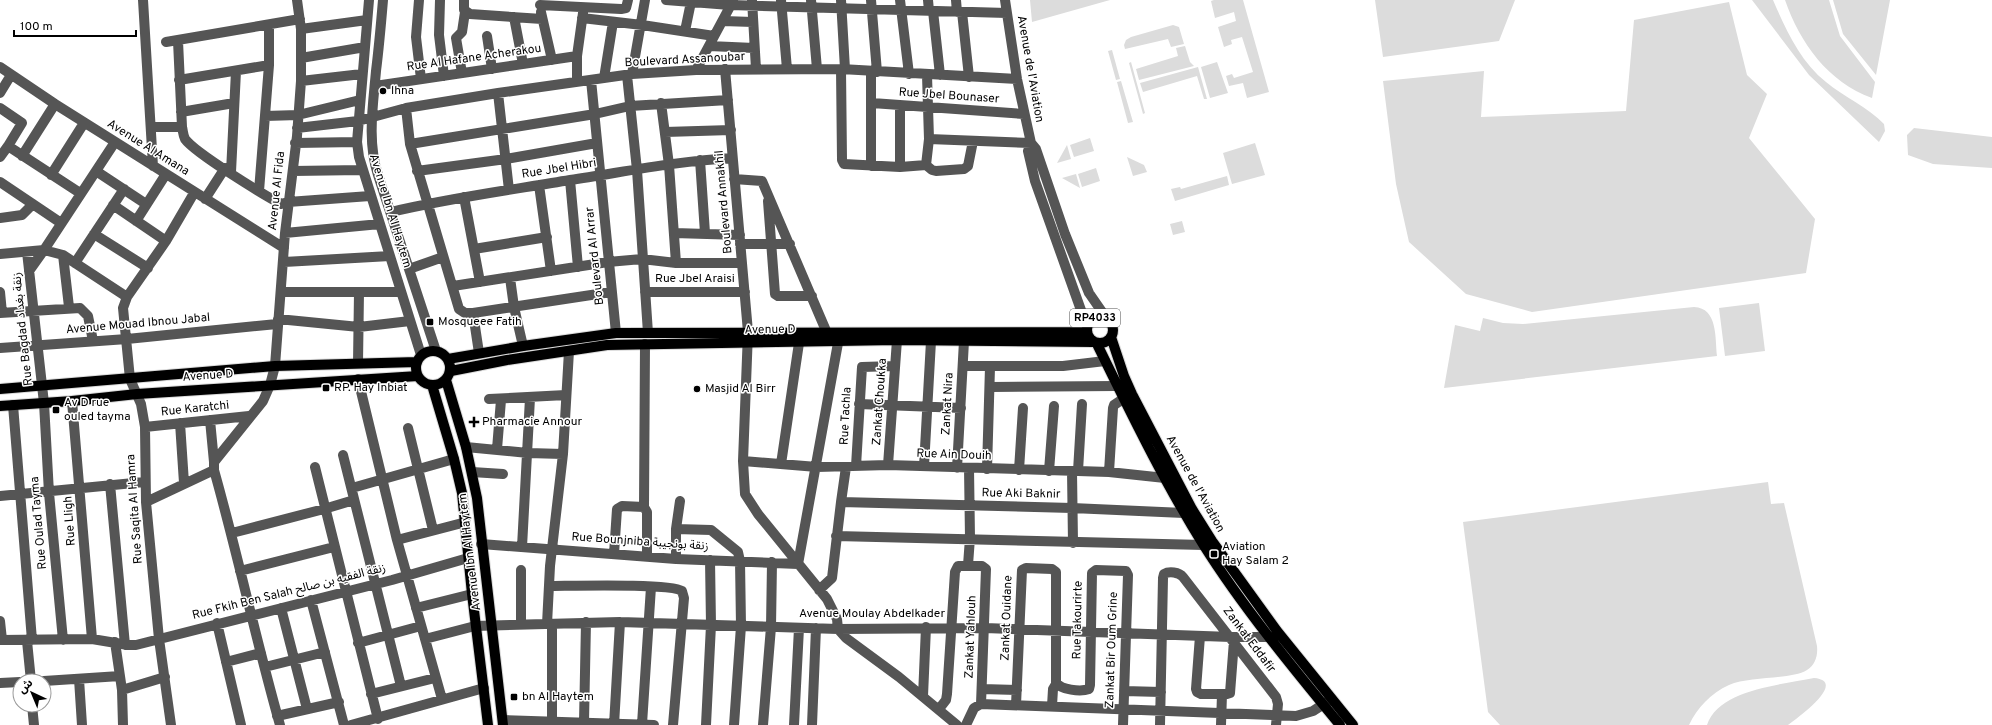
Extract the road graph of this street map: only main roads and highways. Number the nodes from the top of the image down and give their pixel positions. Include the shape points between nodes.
1 (1087, 330) junction
2 (664, 332) junction
3 (1111, 337) junction
4 (1095, 343) junction
5 (662, 344) junction
6 (419, 359) junction
7 (448, 359) junction
8 (448, 375) junction
9 (418, 376) junction
10 (432, 385) junction
11 (0, 389) edge
12 (0, 406) edge
13 (1327, 702) junction
14 (503, 723) edge
15 (488, 725) edge
16 (1340, 725) edge
17 (1353, 725) edge

1 - 2 main road, Avenue D
1 - 3 main road, RP4033 via 1095,318 1107,319 1113,329
1 - 4 main road, RP4033
2 - 5 main road
2 - 7 main road, Avenue D via 616,333
3 - 4 main road, RP4033 via 1105,343
3 - 13 main road, Avenue de l'Aviation / RP4033 via 1132,394 1192,509
4 - 5 main road, Avenue D via 897,340
4 - 13 main road, Avenue de l'Aviation / RP4033 via 1165,478 1204,545 1270,636
5 - 8 main road, Avenue D via 607,345
6 - 7 main road via 431,350 445,355
6 - 9 main road
6 - 11 main road, Avenue D via 275,366
7 - 8 main road
8 - 10 main road via 437,385
8 - 14 main road, Avenue Ibn Al Haytem via 472,472
9 - 10 main road via 421,381
9 - 12 main road, Avenue D via 137,394
10 - 15 main road, Avenue Ibn Al Haytem via 454,458 466,522 475,626
13 - 16 main road, Avenue de l'Aviation / RP4033
13 - 17 main road, Avenue de l'Aviation / RP4033

